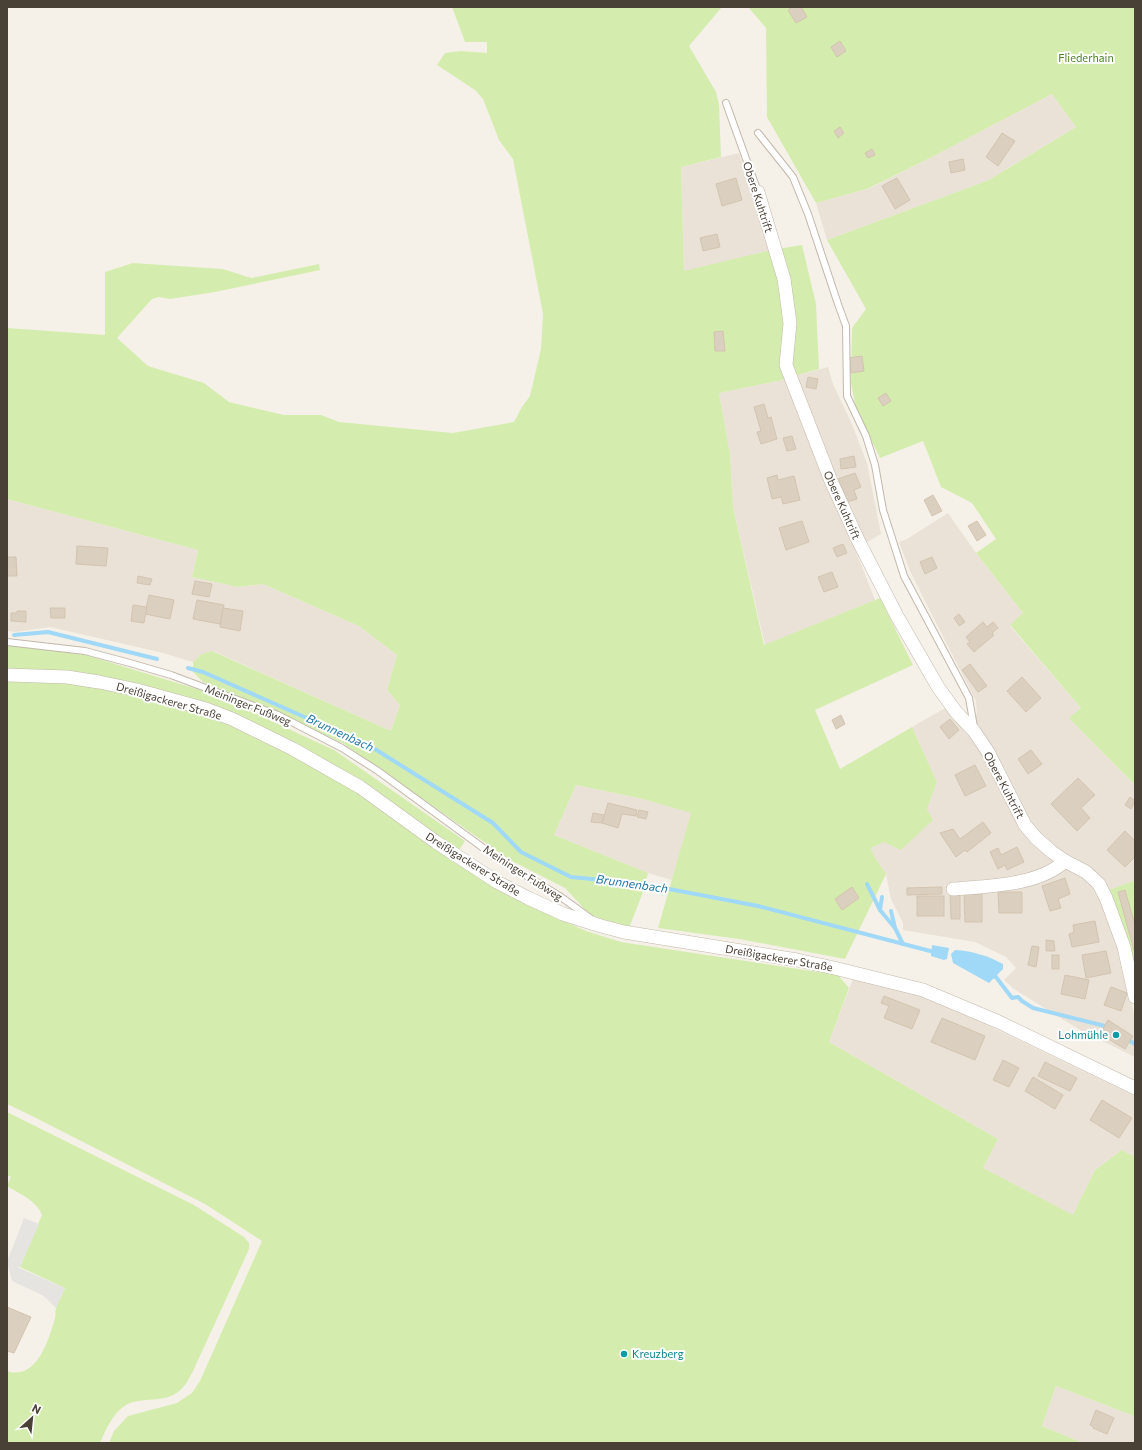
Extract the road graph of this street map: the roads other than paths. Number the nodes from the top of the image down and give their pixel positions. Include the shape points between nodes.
1 (726, 103) dead end
2 (758, 133) dead end
3 (758, 192) joint
4 (7, 642) edge
5 (7, 675) edge
6 (974, 731) junction
7 (1065, 861) junction
8 (953, 889) dead end
9 (601, 926) junction
10 (1135, 996) edge
11 (1135, 1088) edge

1 - 3 lane, Obere Kuhtrift
2 - 6 lane via 793,177 808,214 846,326 847,396 866,436 875,465 883,510 904,576 969,698
3 - 6 street, Obere Kuhtrift via 784,279 790,323 786,365 831,481 893,609 938,687
4 - 9 lane, Meininger Fußweg via 85,651 130,662 278,715 342,748 372,767 498,858 561,897
5 - 9 street, Dreißigackerer Straße via 67,677 99,682 206,709 232,719 293,748 360,787 497,882 563,914
6 - 7 street, Obere Kuhtrift via 988,752 1025,825 1036,838
7 - 8 street via 1050,872 1007,884
7 - 10 street, Obere Kuhtrift via 1086,872 1099,884 1124,947
9 - 11 street, Dreißigackerer Straße via 805,962 923,990 999,1022

